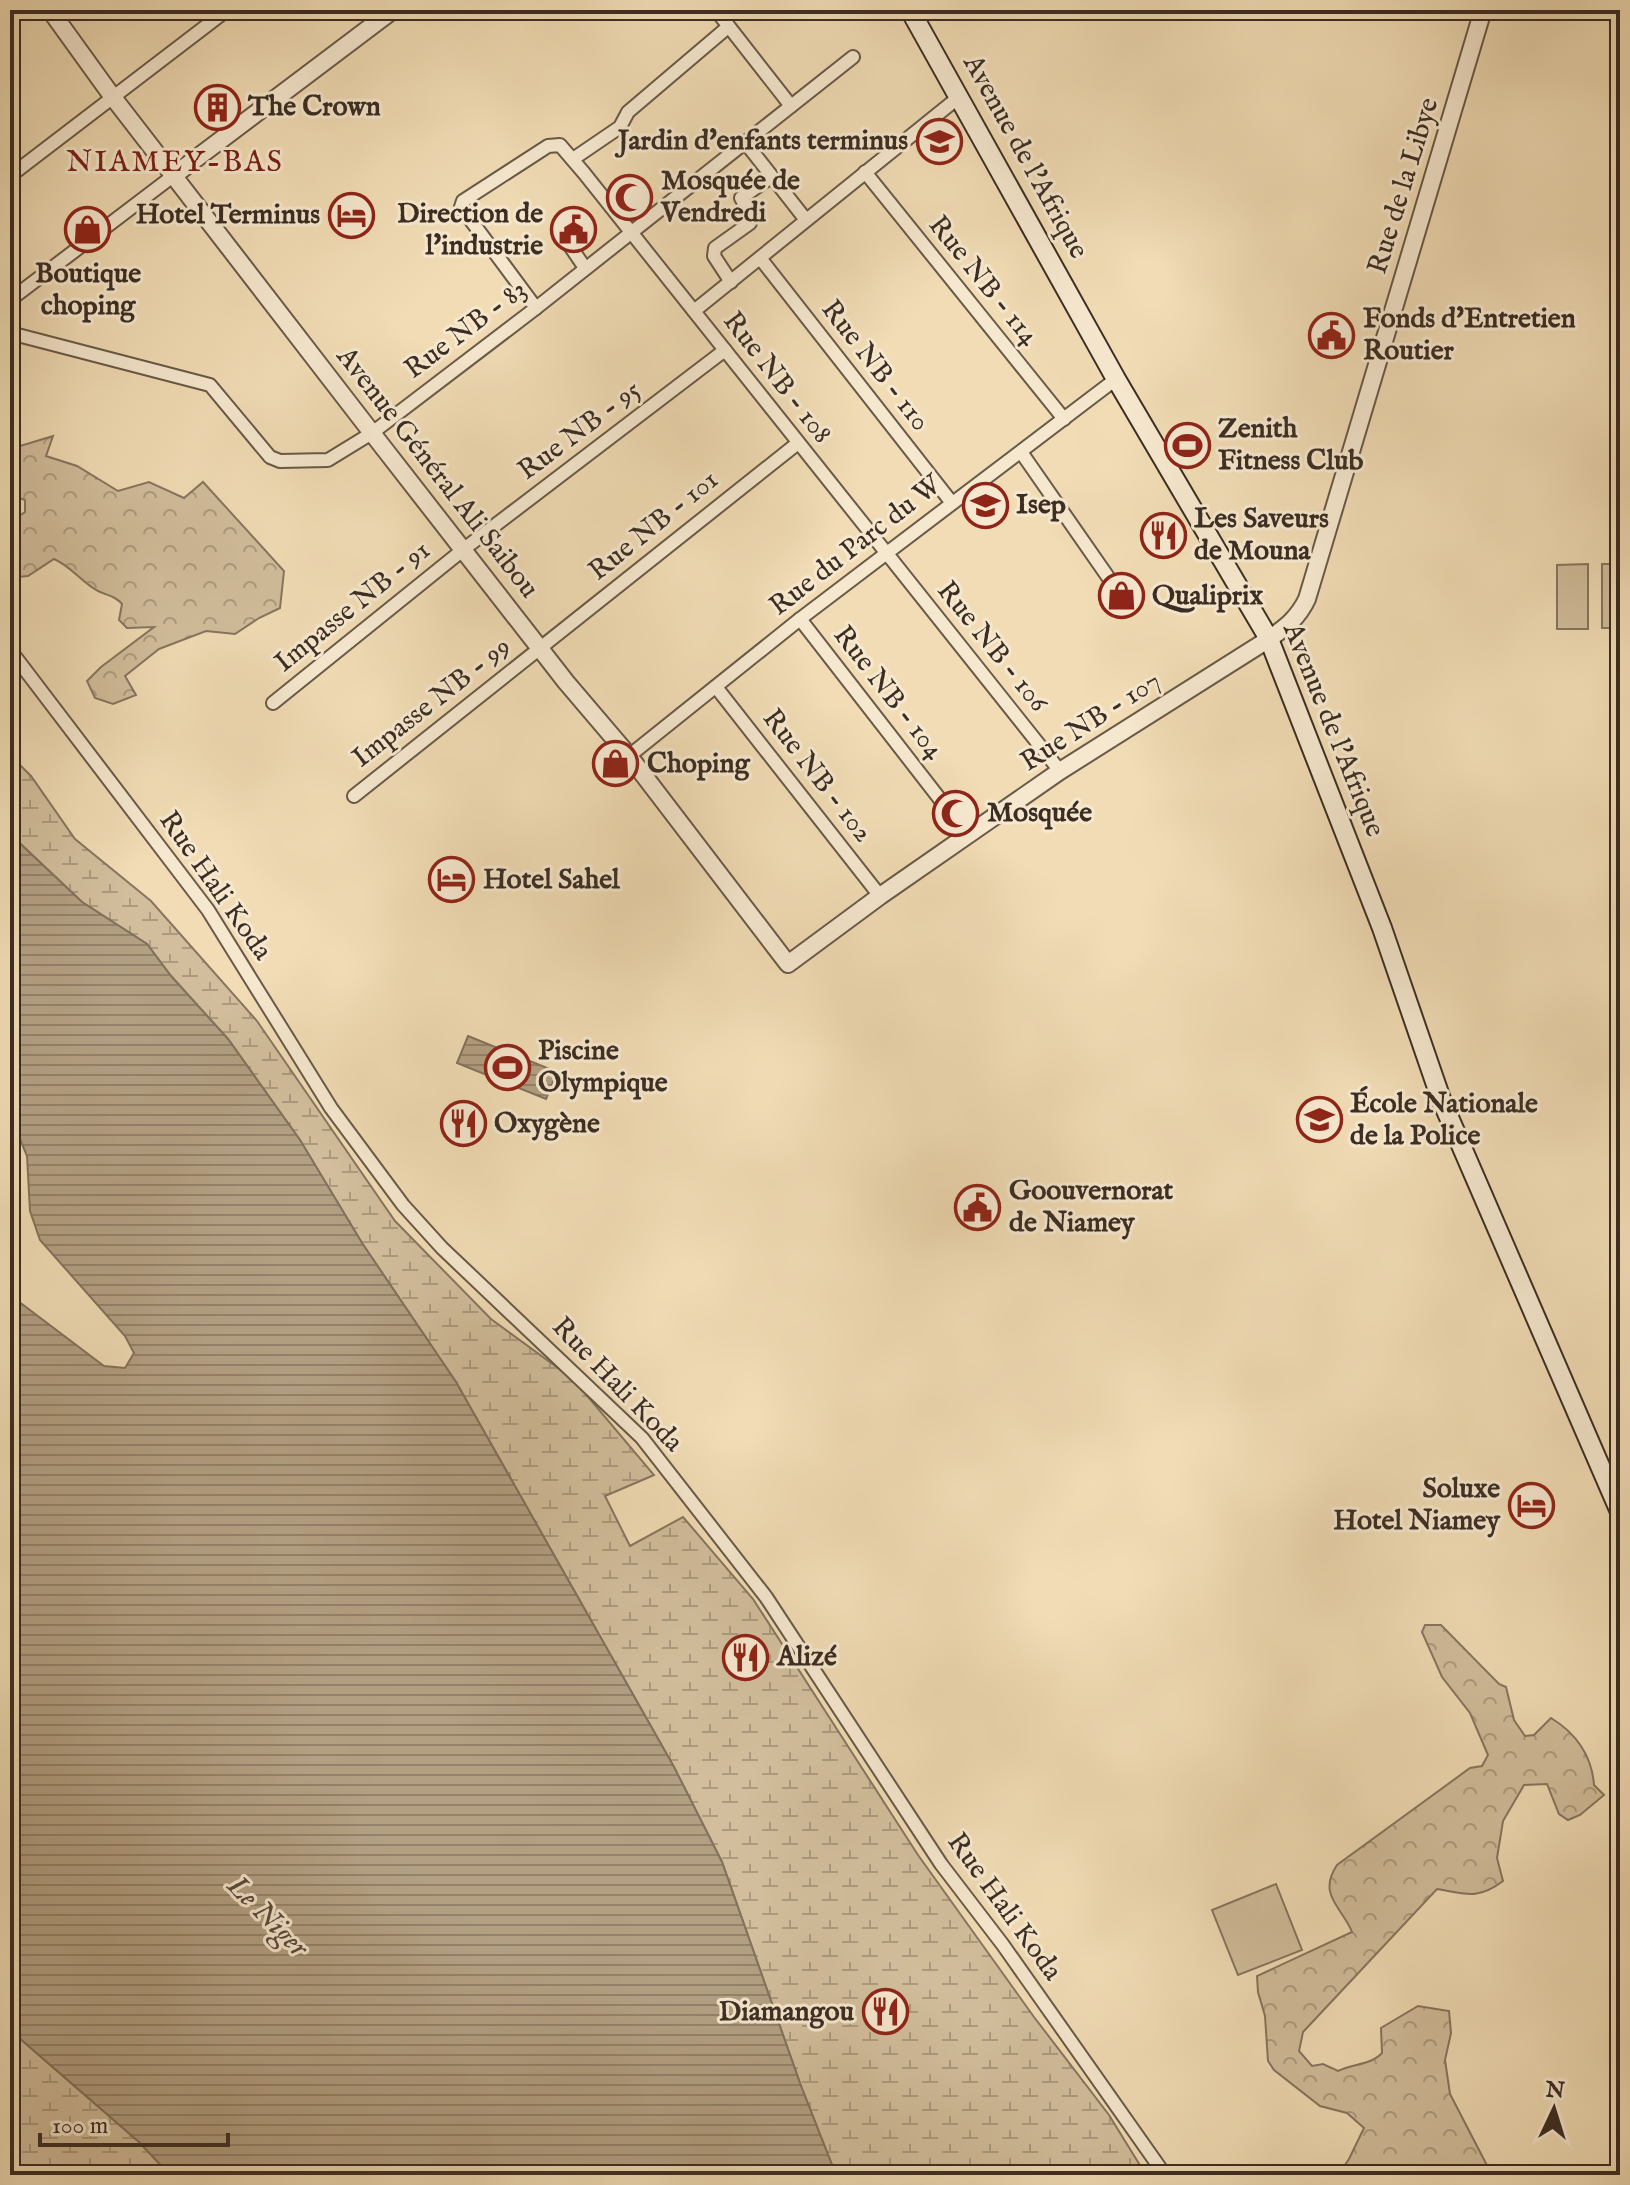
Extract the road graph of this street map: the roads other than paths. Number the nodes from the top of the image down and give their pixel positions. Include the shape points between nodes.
1 (227, 10) edge
2 (393, 10) edge
3 (716, 10) edge
4 (910, 10) edge
5 (1483, 10) edge
6 (59, 13) edge
7 (728, 27) junction
8 (853, 57) dead end
9 (112, 96) junction
10 (959, 97) junction
11 (791, 106) junction
12 (745, 142) junction
13 (573, 159) junction
14 (865, 172) junction
15 (10, 176) edge
16 (173, 176) junction
17 (771, 177) junction
18 (806, 220) junction
19 (631, 232) junction
20 (564, 237) dead end
21 (760, 258) junction
22 (585, 268) junction
23 (731, 282) junction
24 (10, 300) edge
25 (536, 308) junction
26 (694, 311) junction
27 (10, 333) edge
28 (725, 350) junction
29 (1116, 379) junction
30 (1064, 419) junction
31 (372, 433) junction
32 (798, 443) junction
33 (1021, 452) junction
34 (952, 503) junction
35 (464, 549) junction
36 (886, 553) junction
37 (1124, 600) dead end
38 (800, 619) junction
39 (1269, 639) junction
40 (541, 647) junction
41 (10, 650) edge
42 (716, 687) junction
43 (273, 703) dead end
44 (629, 756) junction
45 (1060, 771) junction
46 (354, 796) dead end
47 (967, 834) junction
48 (880, 896) junction
49 (788, 964) joint
50 (1620, 1512) edge
51 (1165, 2175) edge

1 - 9 street
2 - 16 street
3 - 7 street
4 - 10 main road, Avenue de l'Afrique
5 - 39 street, Rue de la Libye via 1307,599 1293,622
6 - 9 street, Avenue Général Ali Saibou
7 - 11 street
7 - 13 street via 628,112 620,127
8 - 11 street, Rue NB - 83
9 - 15 street
9 - 16 street, Avenue Général Ali Saibou
10 - 14 street
10 - 29 main road, Avenue de l'Afrique
11 - 12 street, Rue NB - 83
12 - 17 street
12 - 19 street, Rue NB - 83
13 - 19 street, Rue NB - 108
13 - 25 street, Rue NB - 108 via 552,144 461,204
14 - 18 street
14 - 30 street, Rue NB - 114
16 - 24 street
16 - 31 street, Avenue Général Ali Saibou
17 - 18 street
17 - 23 street via 741,198 750,223 715,248
18 - 21 street
19 - 22 street, Rue NB - 83
19 - 26 street, Rue NB - 108
20 - 22 street
21 - 23 street
21 - 34 street, Rue NB - 110
22 - 25 street, Rue NB - 83
23 - 26 street
25 - 31 street, Rue NB - 83
26 - 28 street, Rue NB - 108
27 - 31 street, Rue NB - 83 via 210,385 263,451 280,461 328,460
28 - 32 street, Rue NB - 108
28 - 35 street, Rue NB - 95
29 - 30 street, Rue du Parc du W
29 - 39 main road, Avenue de l'Afrique
30 - 33 street, Rue du Parc du W
31 - 35 street, Avenue Général Ali Saibou
32 - 36 street, Rue NB - 108
32 - 40 street, Rue NB - 101
33 - 34 street, Rue du Parc du W
33 - 37 street
34 - 36 street, Rue du Parc du W
35 - 40 street, Avenue Général Ali Saibou
35 - 43 street, Impasse NB - 91
36 - 38 street, Rue du Parc du W
36 - 45 street, Rue NB - 106
38 - 42 street, Rue du Parc du W
38 - 47 street, Rue NB - 104
39 - 45 street, Rue NB - 107
39 - 50 main road, Avenue de l'Afrique via 1382,928 1441,1099
40 - 44 street, Avenue Général Ali Saibou
40 - 46 street, Impasse NB - 99
41 - 51 street, Rue Hali Koda via 208,910 331,1108 403,1205 642,1438 766,1597 941,1864
42 - 44 street, Rue du Parc du W
42 - 48 street, Rue NB - 102
44 - 49 street, Avenue Général Ali Saibou
45 - 47 street, Rue NB - 107
47 - 48 street, Rue NB - 107
48 - 49 street, Rue NB - 107

